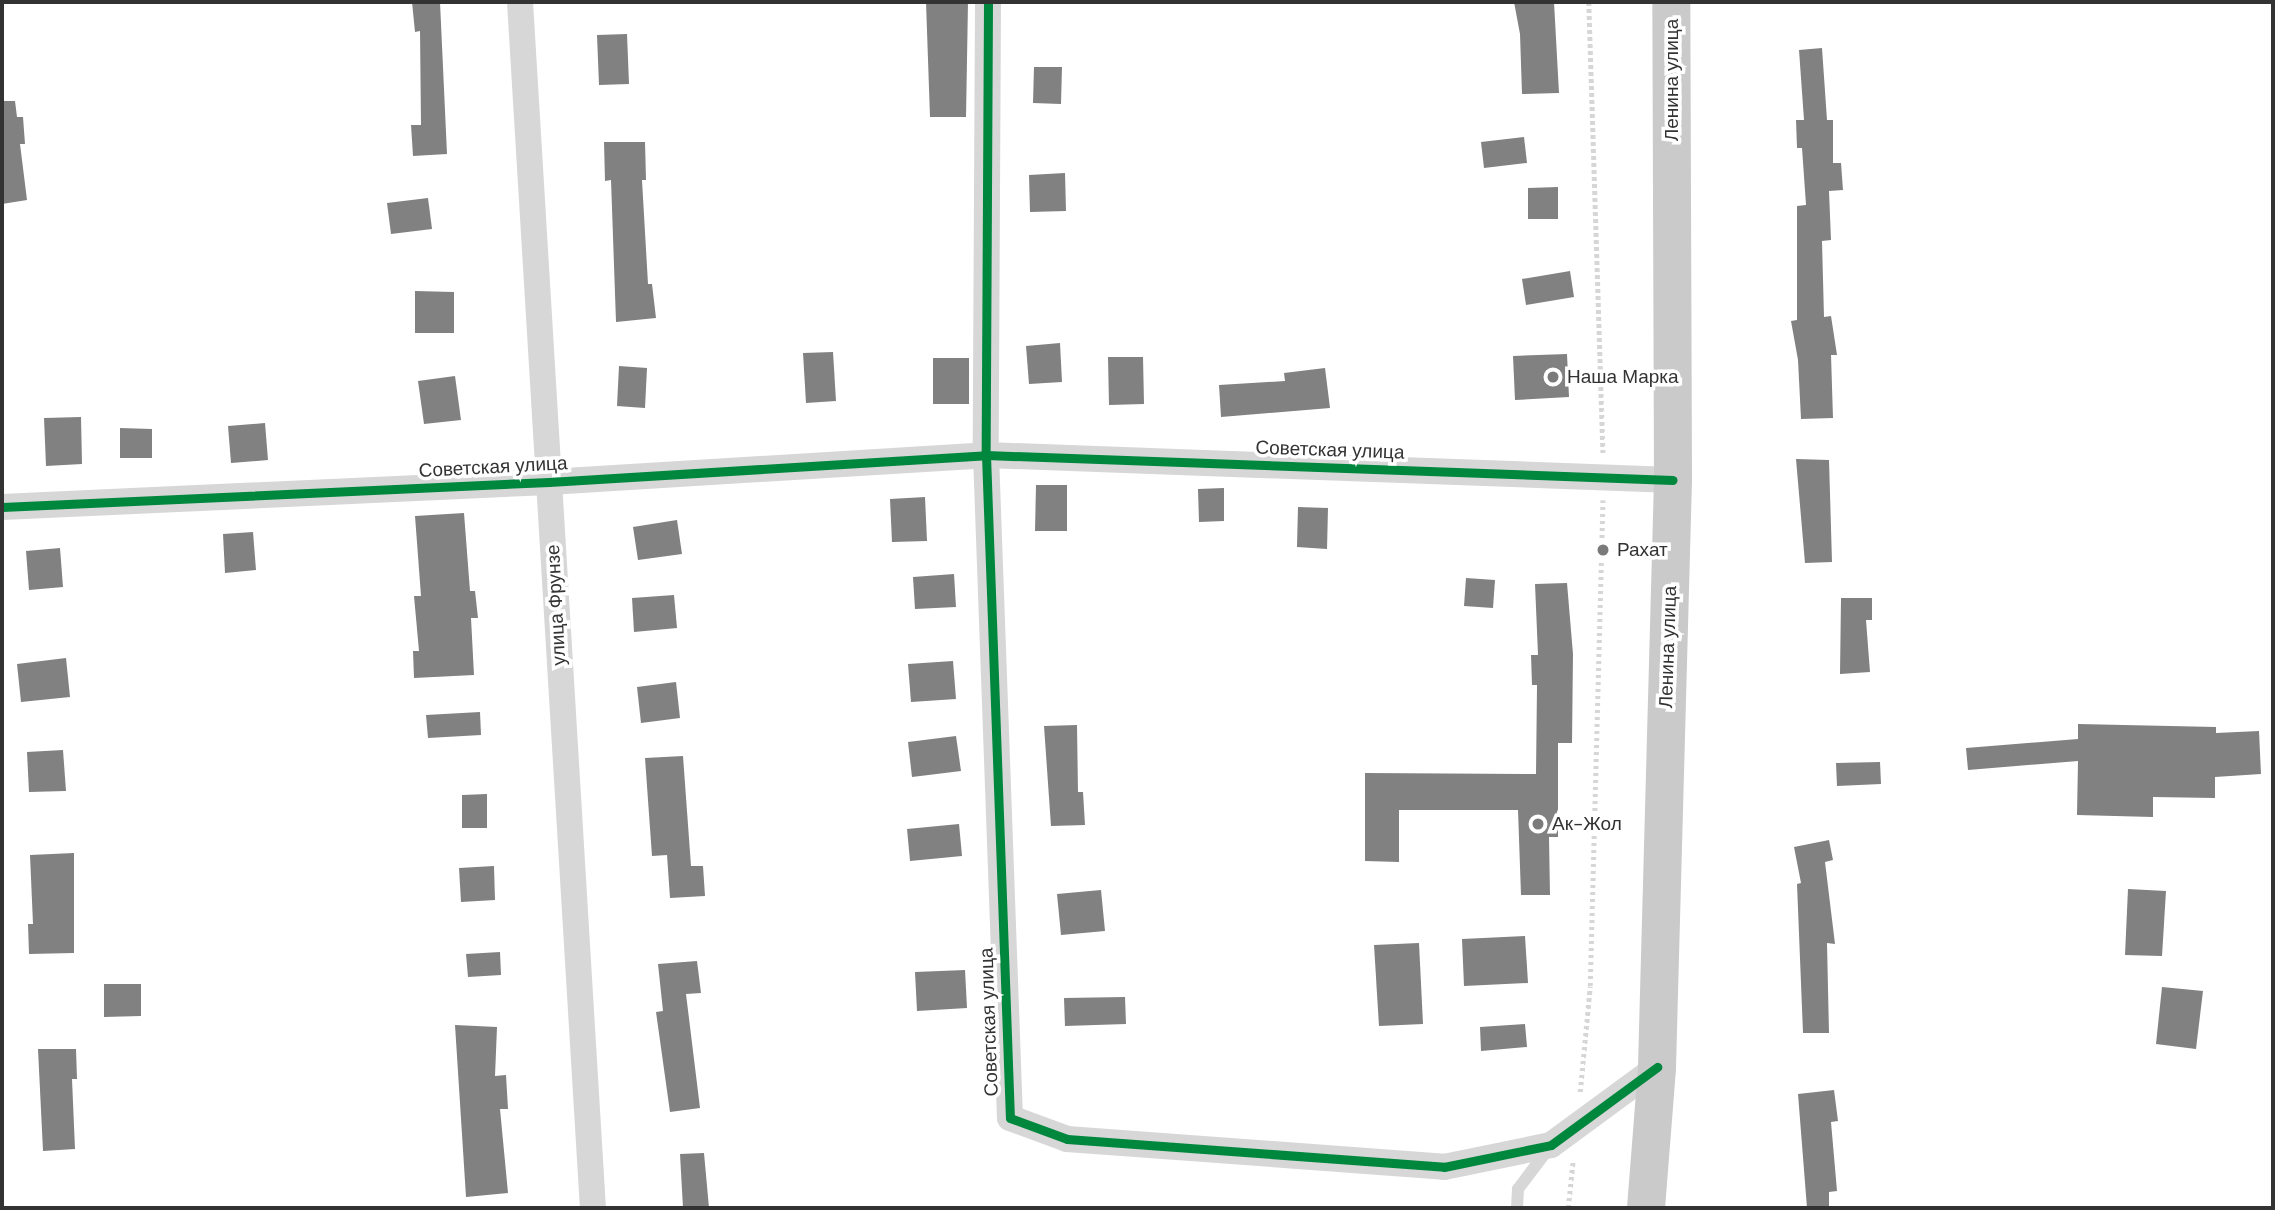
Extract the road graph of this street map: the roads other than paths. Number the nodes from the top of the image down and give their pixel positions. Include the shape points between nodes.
1 (520, 2) edge
2 (988, 2) edge
3 (1671, 2) edge
4 (986, 455) junction
5 (1673, 480) junction
6 (549, 482) junction
7 (2, 507) edge
8 (1657, 1067) junction
9 (1551, 1145) junction
10 (593, 1208) edge
11 (1517, 1208) edge
12 (1646, 1208) edge

1 - 6 street, улица Фрунзе
2 - 4 street, Советская улица
3 - 5 main road, Ленина улица
4 - 5 street, Советская улица
4 - 6 street, Советская улица
4 - 9 street, Советская улица via 1010,1118 1067,1139 1444,1167
5 - 8 main road, Ленина улица
6 - 7 street, Советская улица
6 - 10 street, улица Фрунзе
8 - 9 street, Советская улица
8 - 12 main road, Ленина улица
9 - 11 lane via 1518,1189

